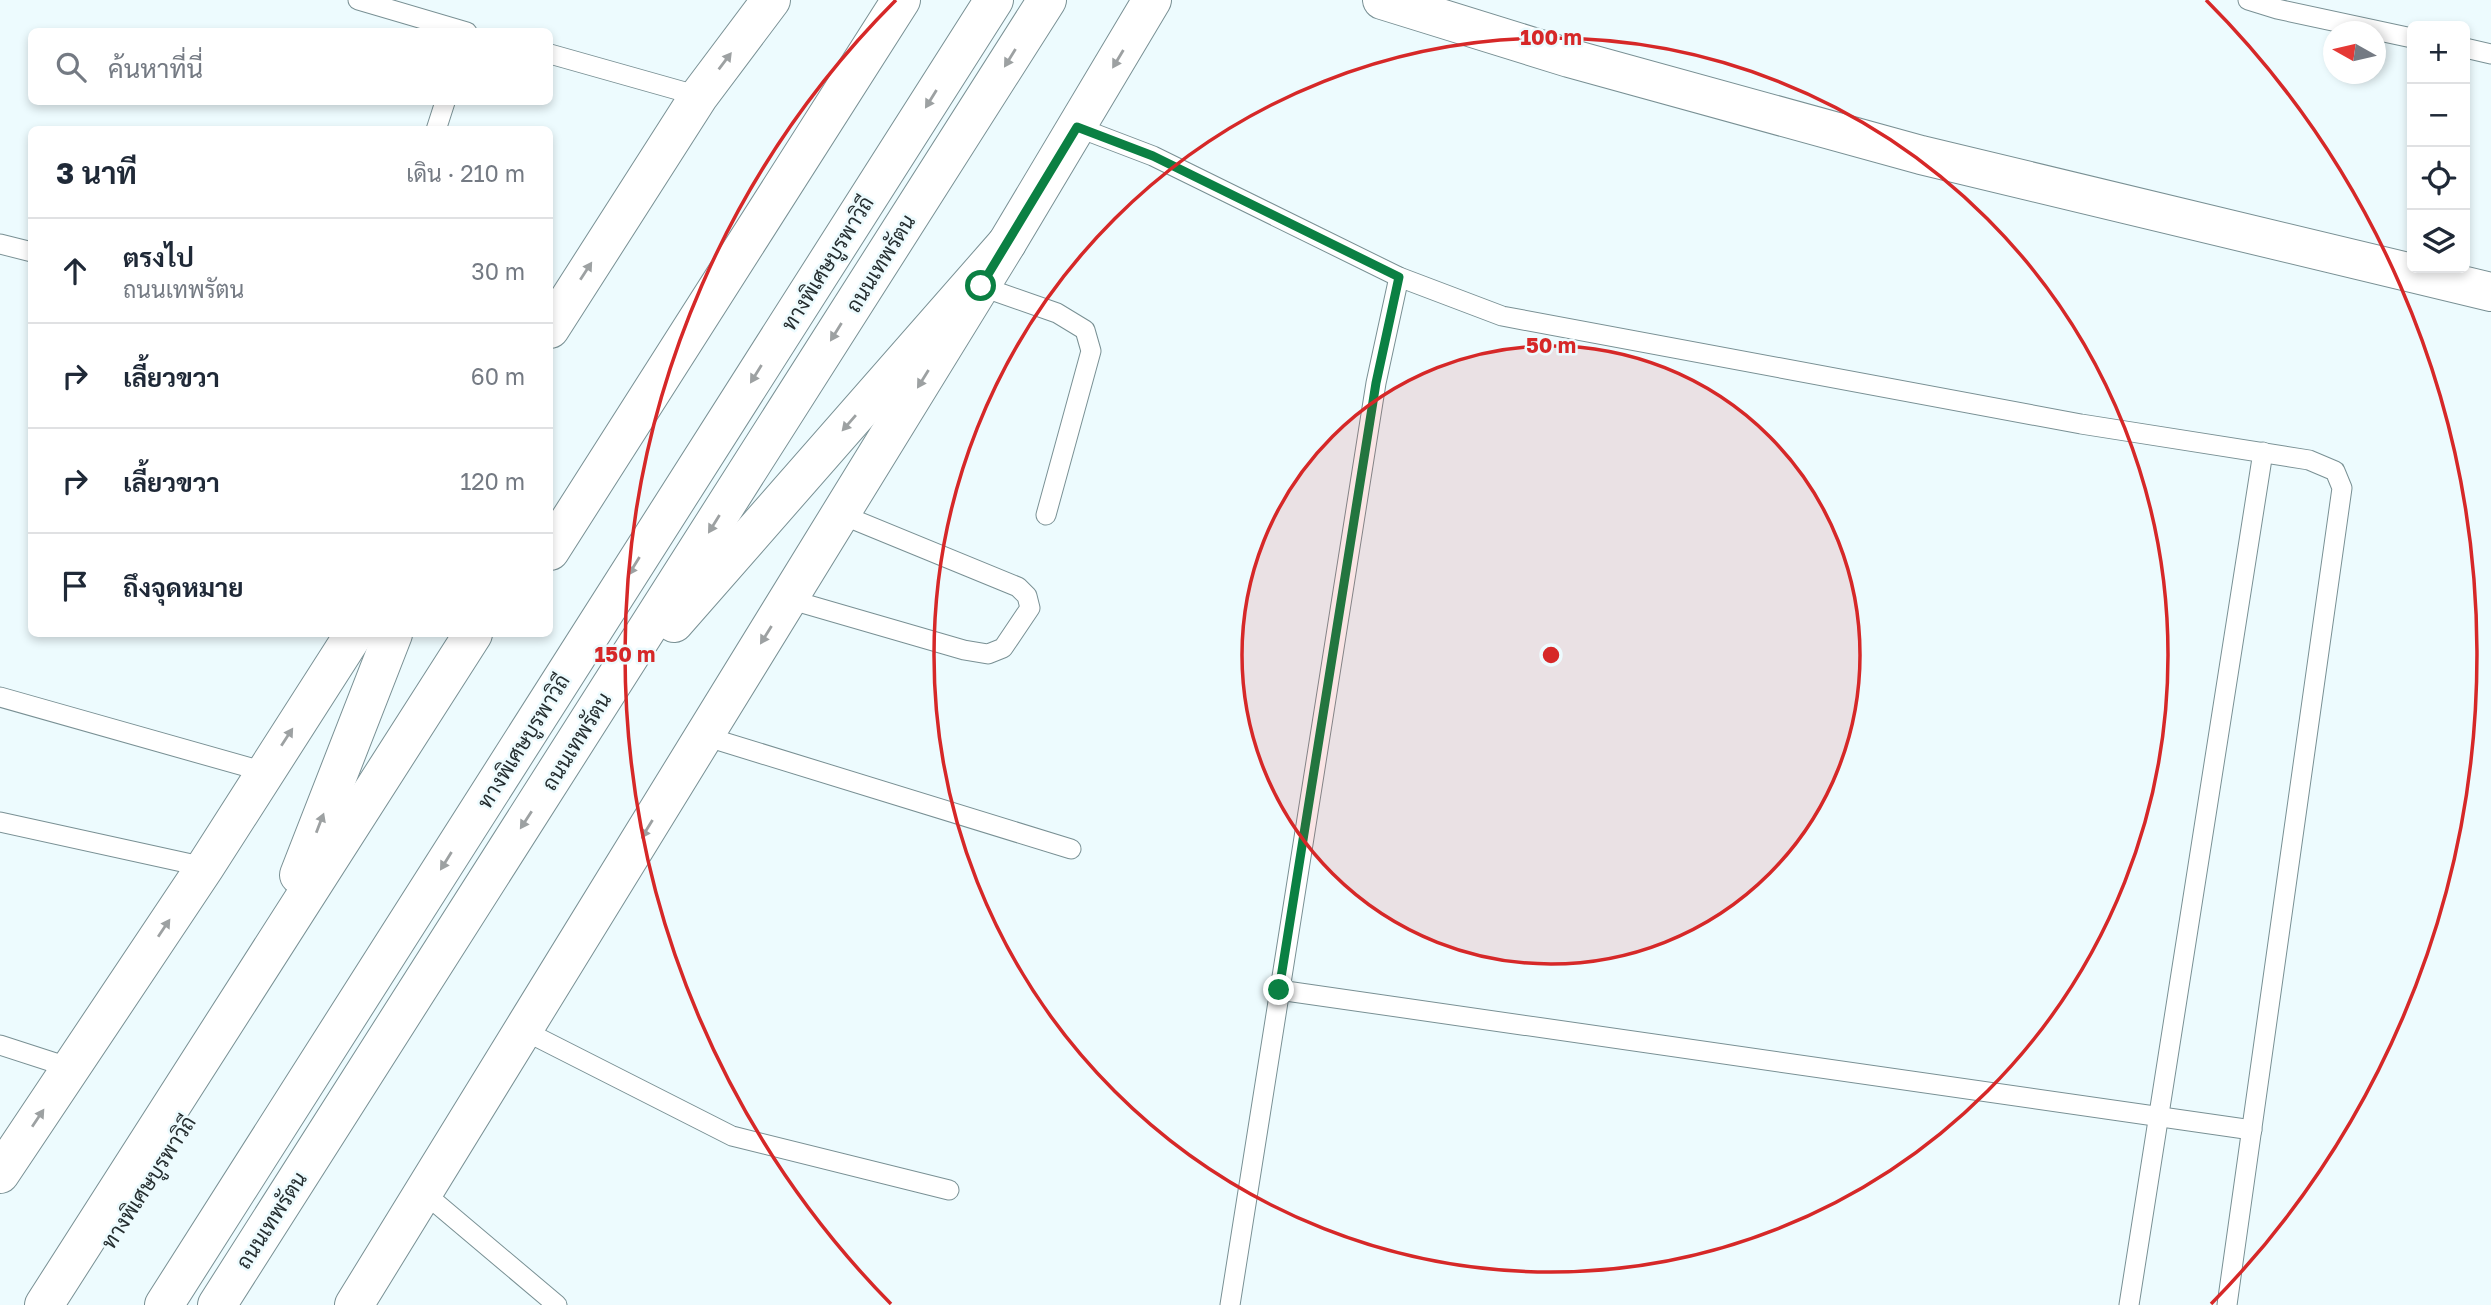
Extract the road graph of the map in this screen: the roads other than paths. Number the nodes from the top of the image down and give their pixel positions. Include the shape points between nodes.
1 (358, 0) edge
2 (771, 0) edge
3 (877, 0) edge
4 (901, 0) edge
5 (994, 0) edge
6 (1047, 0) edge
7 (1152, 0) edge
8 (1382, 0) edge
9 (2248, 0) edge
10 (453, 28) edge
11 (2407, 36) edge
12 (2470, 49) edge
13 (2491, 54) edge
14 (553, 55) edge
15 (699, 96) junction
16 (444, 105) edge
17 (437, 126) edge
18 (1077, 127) junction
19 (1007, 243) junction
20 (0, 244) edge
21 (28, 251) edge
22 (1399, 277) junction
23 (981, 286) junction
24 (2491, 292) edge
25 (553, 324) edge
26 (2263, 453) junction
27 (553, 508) edge
28 (840, 513) junction
29 (1045, 515) dead end
30 (553, 546) edge
31 (788, 598) junction
32 (352, 637) edge
33 (392, 637) edge
34 (471, 637) edge
35 (495, 637) edge
36 (0, 697) edge
37 (593, 715) junction
38 (704, 736) junction
39 (265, 772) junction
40 (0, 822) edge
41 (1071, 849) dead end
42 (205, 867) junction
43 (268, 955) junction
44 (1279, 990) junction
45 (523, 1030) junction
46 (0, 1045) edge
47 (71, 1068) junction
48 (2158, 1117) junction
49 (2252, 1130) junction
50 (0, 1174) edge
51 (949, 1190) dead end
52 (423, 1192) junction
53 (44, 1305) edge
54 (69, 1305) edge
55 (164, 1305) edge
56 (216, 1305) edge
57 (354, 1305) edge
58 (558, 1305) edge
59 (1230, 1305) edge
60 (2129, 1305) edge
61 (2227, 1305) edge

1 - 10 lane
15 -> 2 main road
3 - 27 main road
4 - 30 main road
5 -> 55 main road, ทางพิเศษบูรพาวิถี
6 -> 37 main road, ถนนเทพรัตน
7 -> 18 main road
8 - 24 main road via 1569,58 1921,155
9 - 11 lane
12 - 13 lane
14 - 15 lane
25 -> 15 main road
16 - 17 lane
18 - 19 main road
18 - 22 lane via 1153,156
19 - 23 main road
19 -> 37 main road
20 - 21 lane
22 - 26 lane via 1502,316 2067,422
22 - 44 lane via 1376,383
23 -> 28 main road
23 - 29 lane via 1057,313 1085,330 1091,351
26 - 48 lane
26 - 49 lane via 2309,460 2335,471 2342,488
28 - 31 main road
28 - 31 lane via 1017,587 1027,596 1030,608 1003,648 988,654
31 -> 38 main road
39 -> 32 main road
43 -> 33 main road
34 - 43 main road
35 - 54 main road, ทางพิเศษบูรพาวิถี
36 - 39 lane
37 -> 56 main road, ถนนเทพรัตน
38 - 41 lane
38 -> 45 main road
39 - 42 main road
40 - 42 lane
47 -> 42 main road
43 - 53 main road
44 - 48 lane
44 - 59 lane
45 - 51 lane via 732,1136
45 - 52 main road
46 - 47 lane
50 -> 47 main road
48 - 49 lane
48 - 60 lane
49 - 61 lane
52 - 57 main road
52 - 58 lane

